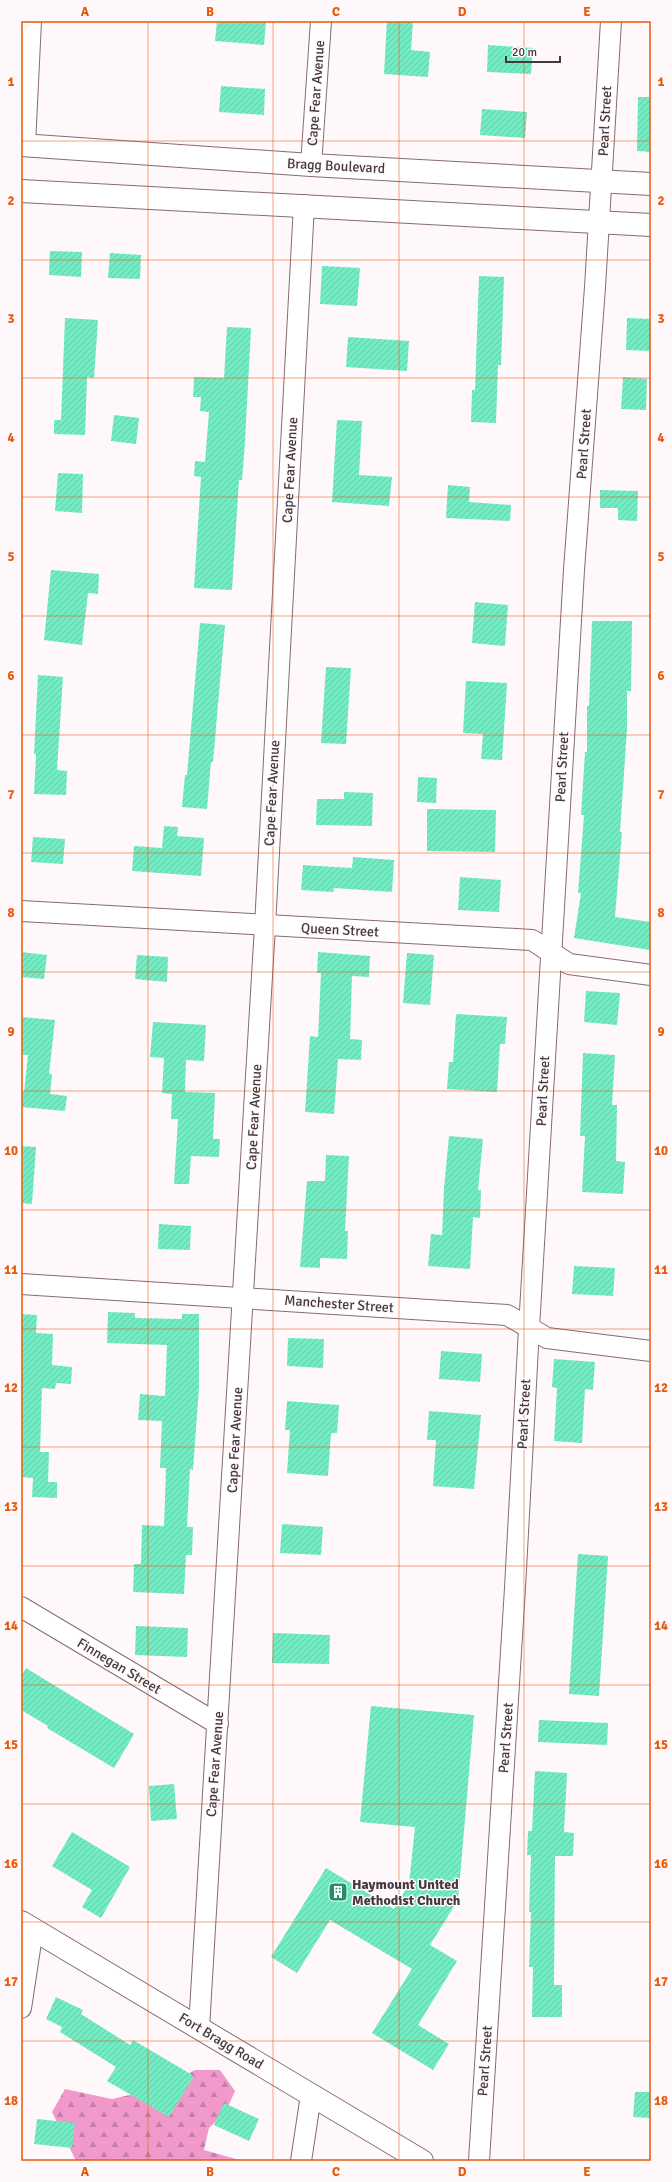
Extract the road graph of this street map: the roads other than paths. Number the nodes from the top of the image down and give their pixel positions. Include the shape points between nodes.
1 (32, 21) edge
2 (321, 21) edge
3 (611, 21) edge
4 (23, 145) edge
5 (311, 165) junction
6 (601, 181) junction
7 (651, 184) edge
8 (21, 191) edge
9 (304, 205) junction
10 (598, 222) junction
11 (651, 225) edge
12 (21, 911) edge
13 (265, 926) junction
14 (551, 954) junction
15 (651, 975) edge
16 (21, 1284) edge
17 (244, 1298) junction
18 (529, 1328) junction
19 (651, 1351) edge
20 (21, 1607) edge
21 (218, 1724) junction
22 (27, 1925) edge
23 (21, 2008) edge
24 (199, 2028) junction
25 (311, 2095) junction
26 (301, 2161) edge
27 (422, 2161) edge
28 (479, 2161) edge

1 - 4 street
2 - 5 street, Cape Fear Avenue
3 - 6 street, Pearl Street
4 - 5 main road, Bragg Boulevard
5 - 6 main road, Bragg Boulevard
6 - 7 main road, Bragg Boulevard
6 - 10 street, Pearl Street
8 - 9 main road
9 - 10 main road
9 - 13 street, Cape Fear Avenue
10 - 11 main road
10 - 14 street, Pearl Street
12 - 13 street, Queen Street
13 - 14 street, Queen Street via 532,940
13 - 17 street, Cape Fear Avenue
14 - 15 street, Queen Street via 569,964
14 - 18 street, Pearl Street
16 - 17 street, Manchester Street
17 - 18 street, Manchester Street via 507,1315
17 - 21 street, Cape Fear Avenue
18 - 19 street, Manchester Street via 547,1338
18 - 28 street, Pearl Street
20 - 21 street, Finnegan Street
21 - 24 street, Cape Fear Avenue
22 - 23 street
22 - 24 main road, Fort Bragg Road
24 - 25 main road, Fort Bragg Road
25 - 26 street
25 - 27 main road, Fort Bragg Road

